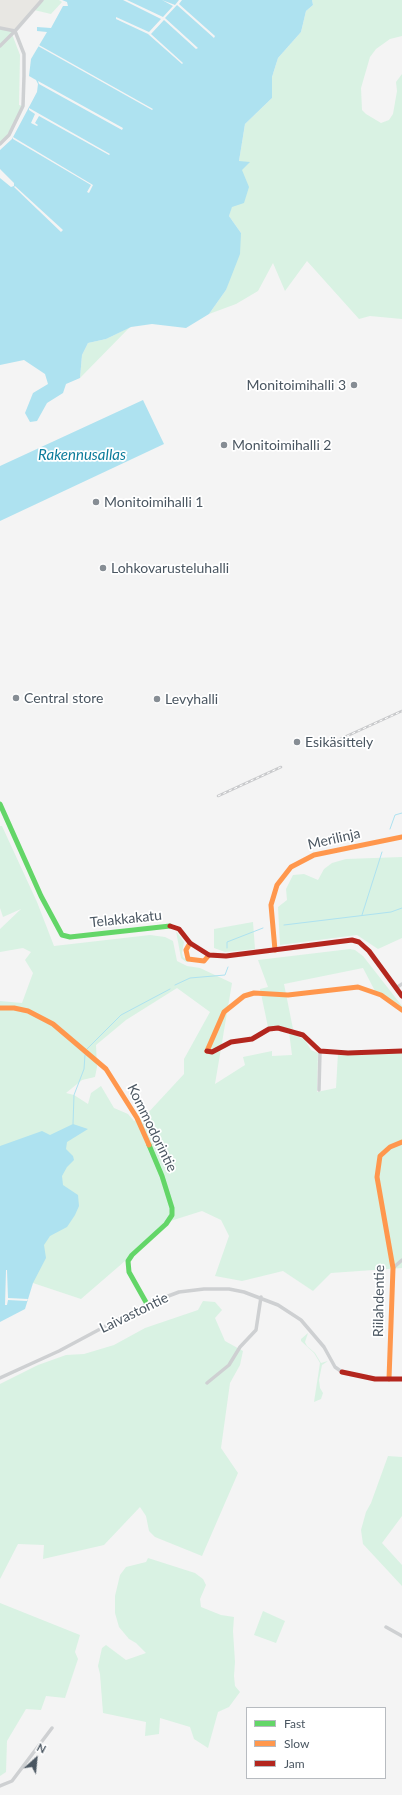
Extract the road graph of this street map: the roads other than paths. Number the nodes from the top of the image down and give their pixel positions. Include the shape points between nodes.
1 (42, 0) edge
2 (0, 28) edge
3 (15, 31) junction
4 (0, 46) edge
5 (0, 144) edge
6 (0, 804) edge
7 (402, 837) edge
8 (190, 943) junction
9 (275, 950) junction
10 (209, 955) junction
11 (402, 984) edge
12 (396, 988) junction
13 (402, 996) edge
14 (0, 1008) edge
15 (402, 1010) edge
16 (320, 1051) junction
17 (402, 1051) edge
18 (319, 1090) dead end
19 (402, 1142) edge
20 (402, 1260) edge
21 (393, 1268) junction
22 (261, 1297) junction
23 (147, 1304) junction
24 (342, 1372) joint
25 (0, 1378) edge
26 (402, 1378) edge
27 (389, 1379) junction
28 (208, 1383) dead end
29 (386, 1627) dead end
30 (402, 1636) edge
31 (52, 1728) dead end
32 (0, 1786) edge

1 - 3 street
2 - 3 street
3 - 4 street
3 - 5 street via 24,54 23,106 9,135
6 - 8 street, Telakkakatu via 41,896 62,935 70,937 170,926 179,929
7 - 9 street, Merilinja via 314,855 291,867 277,885 271,905
8 - 10 street, Telakkakatu
8 - 10 street via 186,950 188,959 204,961
9 - 10 street via 226,956
9 - 12 street via 347,939 360,942 370,951
11 - 12 street
12 - 13 street
14 - 23 street, Kommodorintie via 28,1011 53,1024 106,1069 136,1118 162,1176 172,1208 172,1216 166,1224 128,1261 129,1272
15 - 16 street via 381,995 358,987 288,995 254,992 244,996 224,1012 206,1051 212,1052 231,1042 252,1039 269,1029 278,1028 303,1035
16 - 17 street
16 - 18 street
19 - 21 street, Riilahdentie via 390,1147 380,1156 377,1176
20 - 21 street
21 - 27 street, Riilahdentie
22 - 23 street, Laivastontie via 229,1289 204,1289 179,1292
22 - 24 street, Laivastontie via 301,1320 324,1347 335,1367
22 - 28 street via 256,1330 240,1347 229,1365
23 - 25 street, Laivastontie via 59,1351
24 - 27 street
26 - 27 street
29 - 30 street
31 - 32 street via 12,1781

